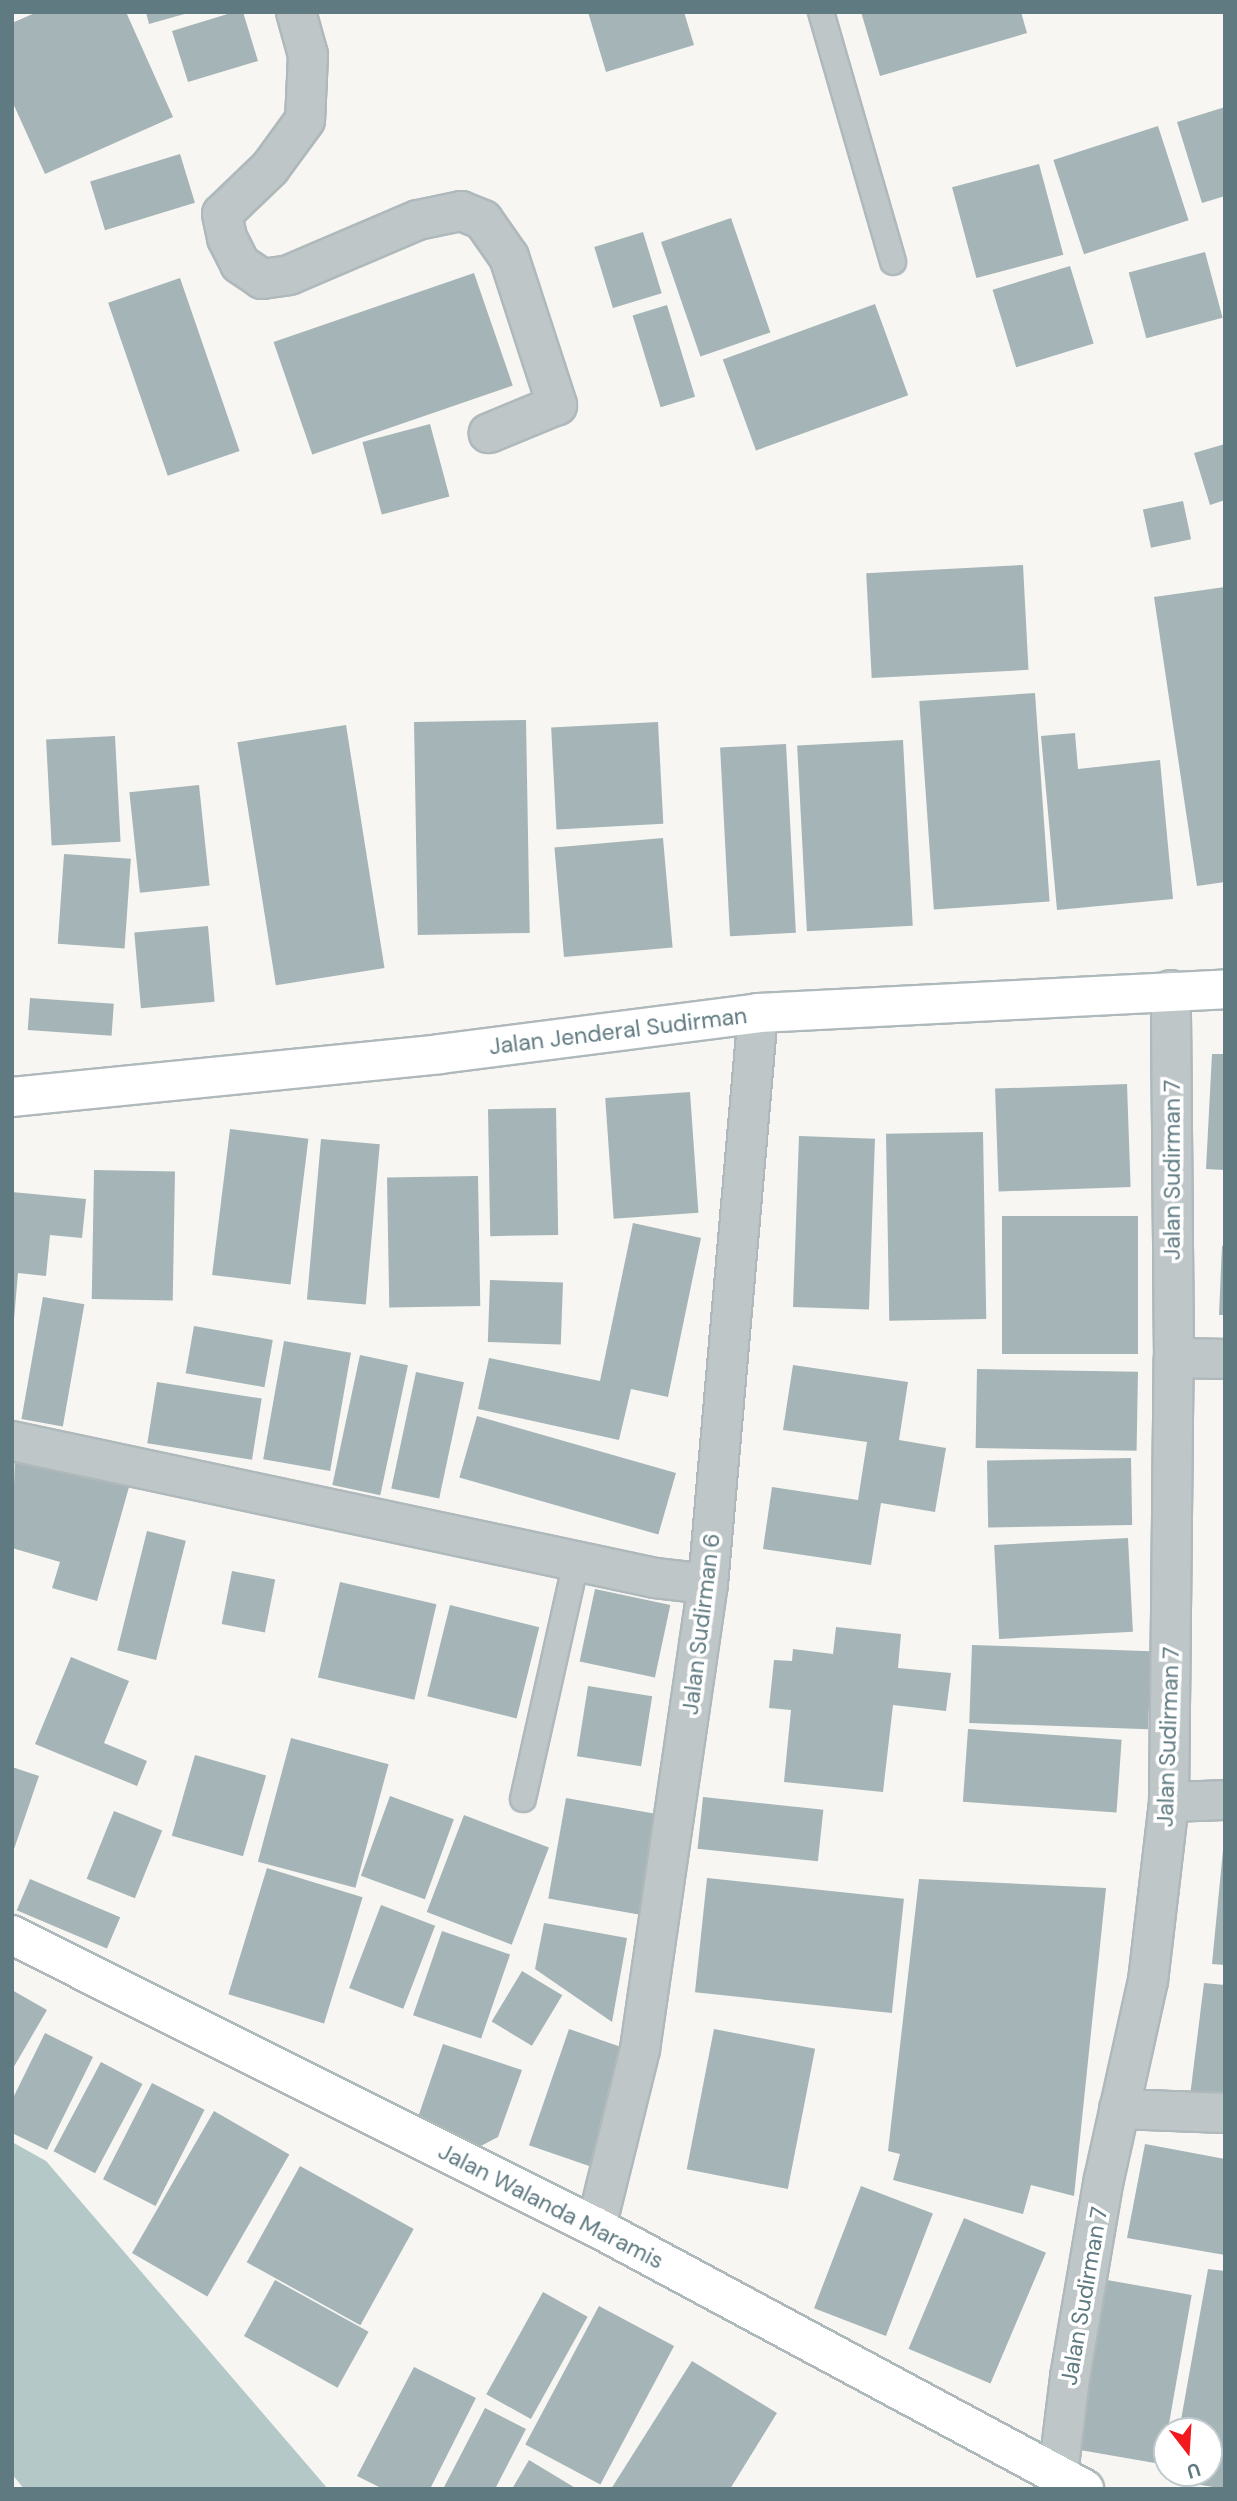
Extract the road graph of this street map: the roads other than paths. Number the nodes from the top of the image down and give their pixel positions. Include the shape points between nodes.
1 (296, 12) edge
2 (821, 12) edge
3 (893, 262) dead end
4 (489, 433) dead end
5 (1225, 989) edge
6 (1171, 990) junction
7 (758, 1013) junction
8 (12, 1097) edge
9 (1174, 1358) junction
10 (1225, 1359) edge
11 (12, 1441) edge
12 (576, 1562) junction
13 (708, 1584) junction
14 (523, 1799) dead end
15 (1225, 1800) edge
16 (1169, 1802) junction
17 (12, 1935) edge
18 (1119, 2109) junction
19 (1225, 2113) edge
20 (596, 2227) junction
21 (1071, 2482) edge

1 - 4 street via 308,55 305,120 270,169 222,214 227,238 240,264 262,279 289,275 418,220 461,211 483,220 509,257 557,405
2 - 3 lane
5 - 6 main road, Jalan Jenderal Sudirman
6 - 7 main road, Jalan Jenderal Sudirman
6 - 9 street, Jalan Sudirman 7
7 - 8 main road, Jalan Jenderal Sudirman via 440,1054
7 - 13 street, Jalan Sudirman 6
9 - 10 street
9 - 16 street, Jalan Sudirman 7
11 - 12 street
12 - 13 street
12 - 14 lane
13 - 20 street, Jalan Sudirman 6 via 640,2049
15 - 16 street
16 - 18 street, Jalan Sudirman 7 via 1148,1981
17 - 20 main road, Jalan Walanda Maramis
18 - 19 street
18 - 21 street, Jalan Sudirman 7 via 1072,2364
20 - 21 main road, Jalan Walanda Maramis

